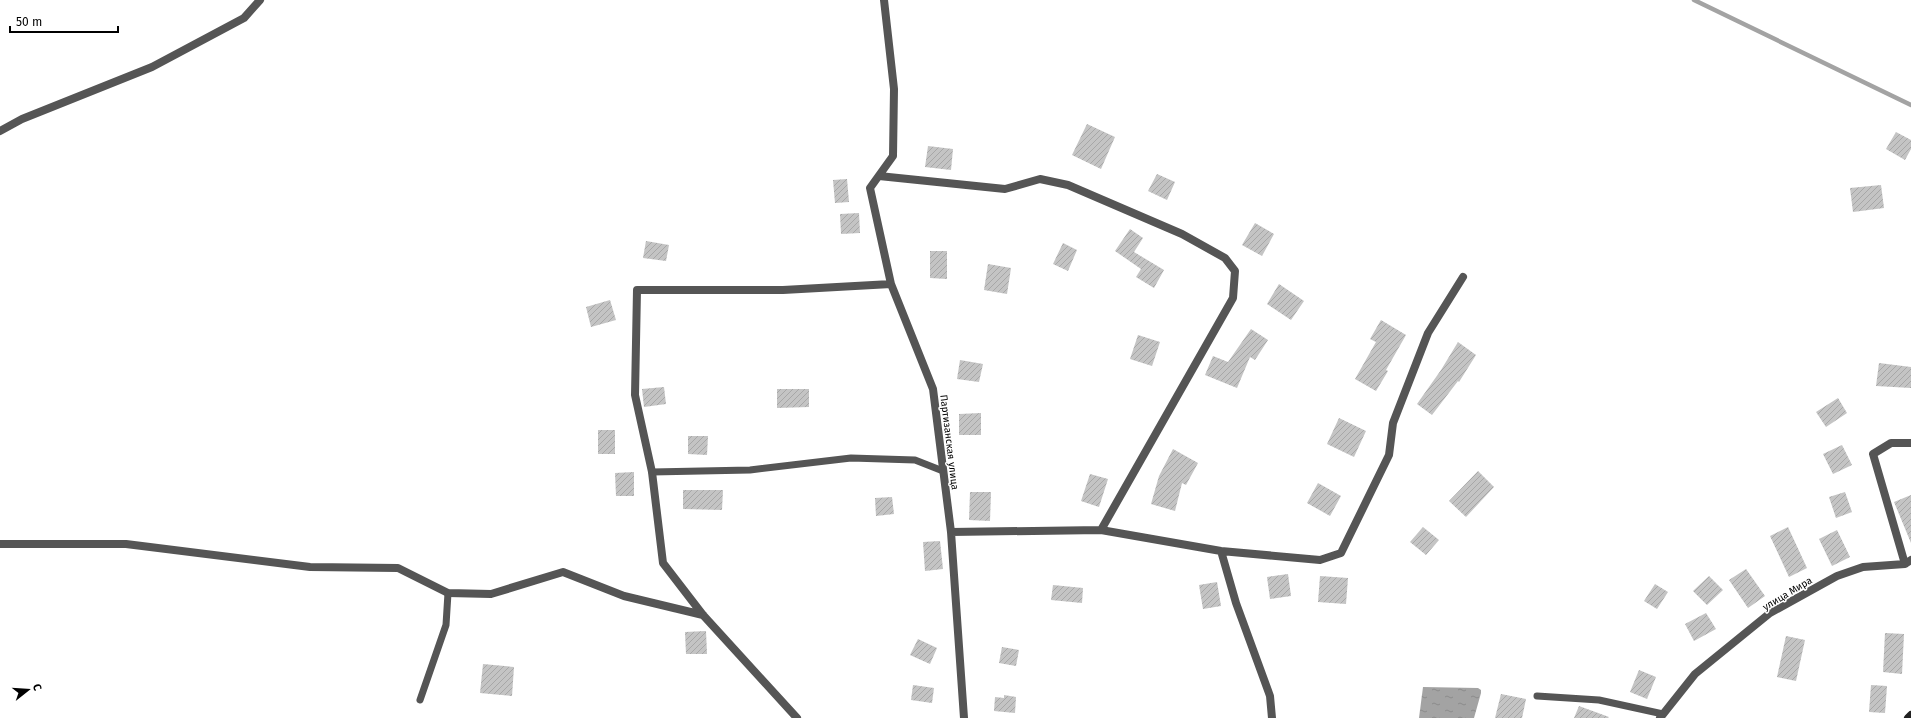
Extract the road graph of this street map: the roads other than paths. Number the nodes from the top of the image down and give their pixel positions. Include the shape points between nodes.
1 (260, 0) edge
2 (884, 0) edge
3 (0, 131) edge
4 (879, 176) junction
5 (1463, 276) dead end
6 (891, 284) junction
7 (1911, 443) edge
8 (943, 471) junction
9 (652, 472) junction
10 (1101, 530) junction
11 (951, 532) junction
12 (0, 544) edge
13 (1221, 551) junction
14 (1908, 562) edge
15 (448, 593) junction
16 (703, 615) junction
17 (1538, 696) dead end
18 (420, 700) dead end
19 (1911, 715) edge
20 (1662, 716) edge
21 (797, 718) edge
22 (964, 718) edge
23 (1272, 718) edge
24 (1908, 718) edge

1 - 3 street via 244,18 152,67 22,119
2 - 4 street, Партизанская улица via 894,89 893,156
4 - 6 street, Партизанская улица via 870,188
4 - 10 street via 1006,189 1040,179 1068,185 1182,234 1225,258 1235,271 1233,298
5 - 13 street via 1428,333 1393,422 1389,454 1341,553 1320,560
6 - 8 street, Партизанская улица via 933,389
6 - 9 street via 783,290 638,290 635,395
7 - 14 street via 1890,443 1873,454
8 - 9 lane via 916,460 851,458 750,470
8 - 11 street, Партизанская улица
9 - 16 street via 663,563
10 - 11 street
10 - 13 street
11 - 22 street, Партизанская улица
12 - 15 street via 126,544 310,567 398,568
13 - 23 street via 1236,603 1270,696
14 - 20 street, улица Мира via 1863,567 1837,576 1770,613 1695,674
15 - 16 street via 491,594 563,572 624,596
15 - 18 lane via 446,625
16 - 21 street
17 - 20 lane via 1599,700
19 - 24 main road

